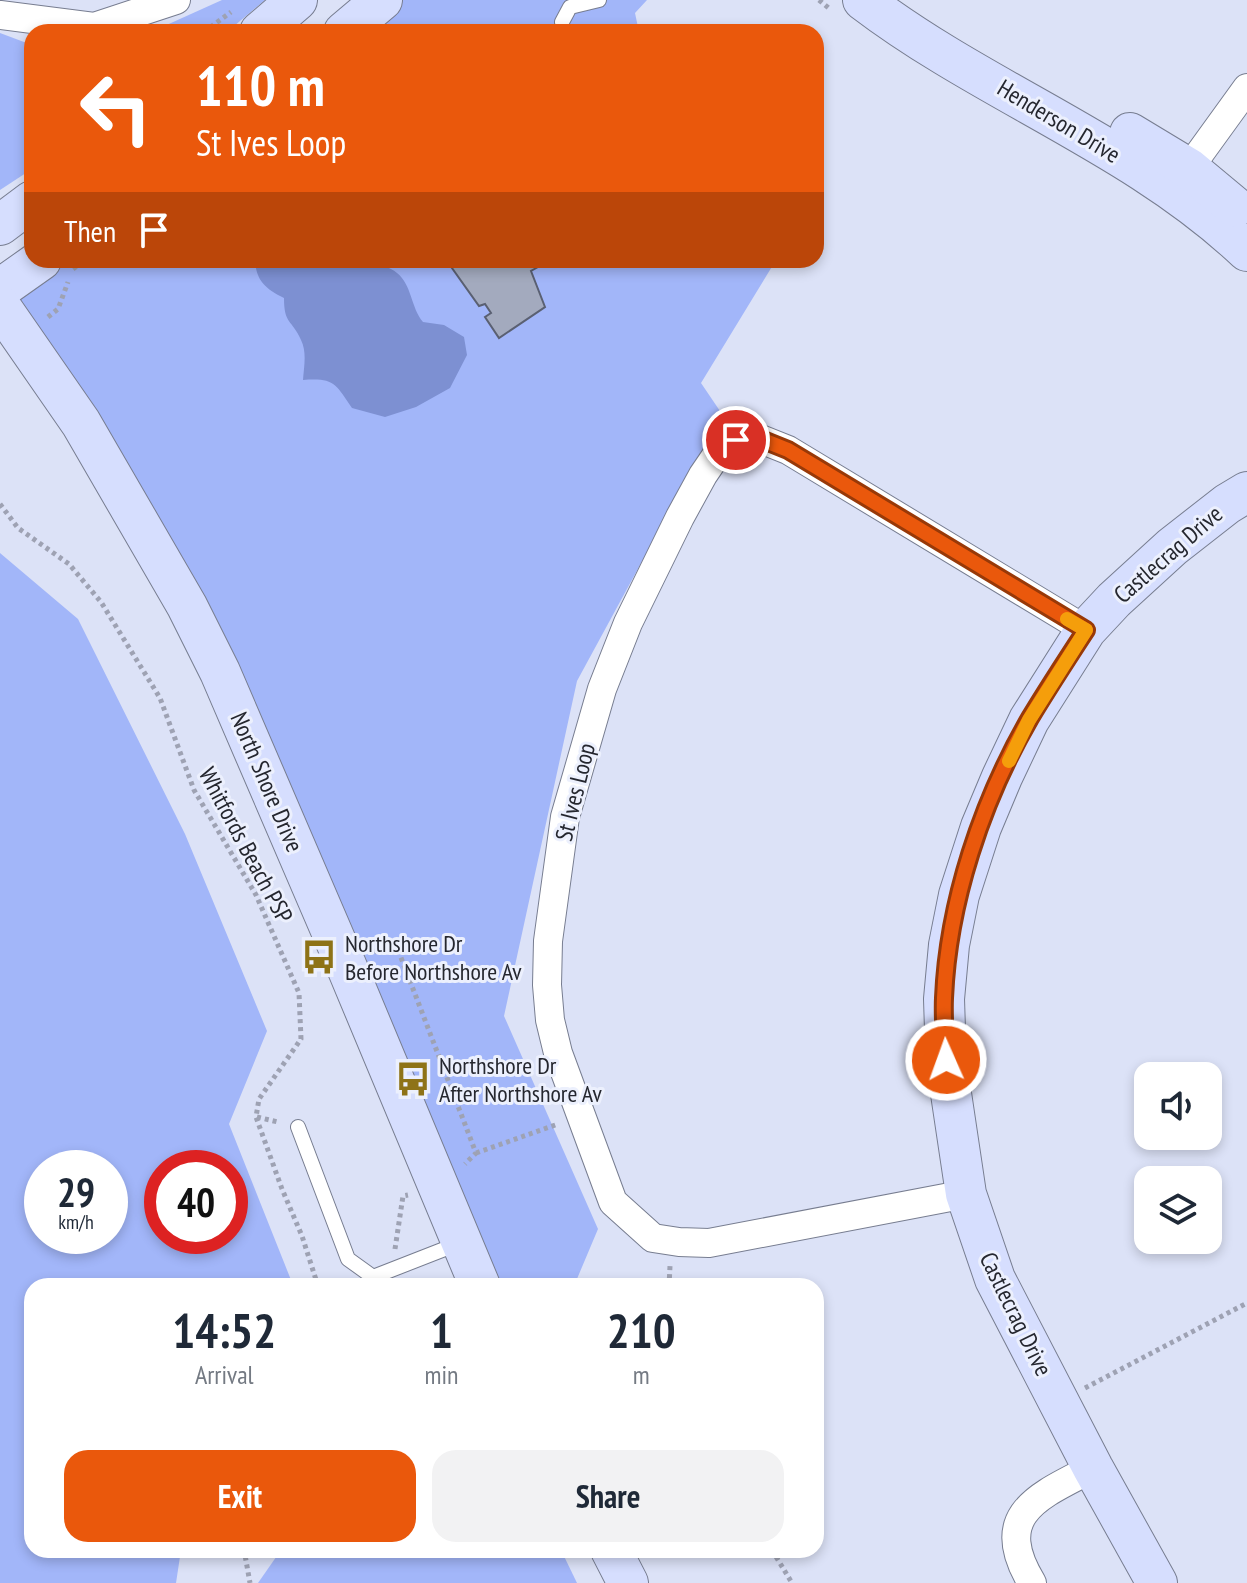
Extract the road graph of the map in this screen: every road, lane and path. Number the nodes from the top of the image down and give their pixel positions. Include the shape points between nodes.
1 (176, 0) edge
2 (297, 0) edge
3 (382, 0) edge
4 (599, 0) edge
5 (863, 0) edge
6 (907, 0) edge
7 (0, 15) edge
8 (248, 20) edge
9 (562, 22) dead end
10 (70, 24) edge
11 (103, 24) edge
12 (354, 24) edge
13 (1247, 88) edge
14 (1180, 180) junction
15 (24, 207) edge
16 (1247, 217) edge
17 (0, 225) edge
18 (1247, 251) edge
19 (30, 268) edge
20 (74, 268) edge
21 (0, 289) edge
22 (10, 321) edge
23 (1247, 492) edge
24 (0, 504) edge
25 (1086, 630) junction
26 (581, 1116) junction
27 (298, 1127) dead end
28 (476, 1153) dead end
29 (966, 1194) junction
30 (462, 1243) junction
31 (315, 1278) edge
32 (367, 1278) edge
33 (377, 1278) edge
34 (477, 1278) edge
35 (1247, 1303) edge
36 (1058, 1401) junction
37 (1093, 1468) junction
38 (243, 1558) edge
39 (615, 1558) edge
40 (777, 1558) edge
41 (250, 1583) edge
42 (628, 1583) edge
43 (792, 1583) edge
44 (1032, 1583) edge
45 (1157, 1583) edge

1 - 11 street
2 - 8 street
3 - 12 street
4 - 9 lane via 570,7
5 - 14 street, Henderson Drive via 1126,161
6 - 14 street, Henderson Drive
7 - 10 street
13 - 14 street
14 - 16 street, Henderson Drive
14 - 18 street, Henderson Drive
15 - 17 street
19 - 21 street
20 - 22 path via 58,309
22 - 30 street, North Shore Drive via 81,423 220,672
23 - 25 street, Castlecrag Drive via 1172,547
24 - 31 path, Whitfords Beach PSP via 18,528 69,564 101,602 160,698 194,790 256,895 299,993 301,1039 259,1099 256,1117
25 - 26 street, St Ives Loop via 788,450 753,436 720,450 680,517 615,651 565,817 547,985 558,1053
25 - 29 street, Castlecrag Drive via 1029,720 981,827 959,895 944,999 946,1060
26 - 28 path
26 - 29 street, St Ives Loop via 613,1202 653,1238 709,1243
27 - 32 lane via 348,1259
29 - 36 street, Castlecrag Drive via 995,1279
30 - 33 lane
30 - 34 street, North Shore Drive
35 - 36 path
36 - 37 street, Castlecrag Drive
37 - 44 street via 1041,1495 1020,1517 1016,1549
37 - 45 street, Castlecrag Drive
38 - 41 path
39 - 42 street
40 - 43 path

